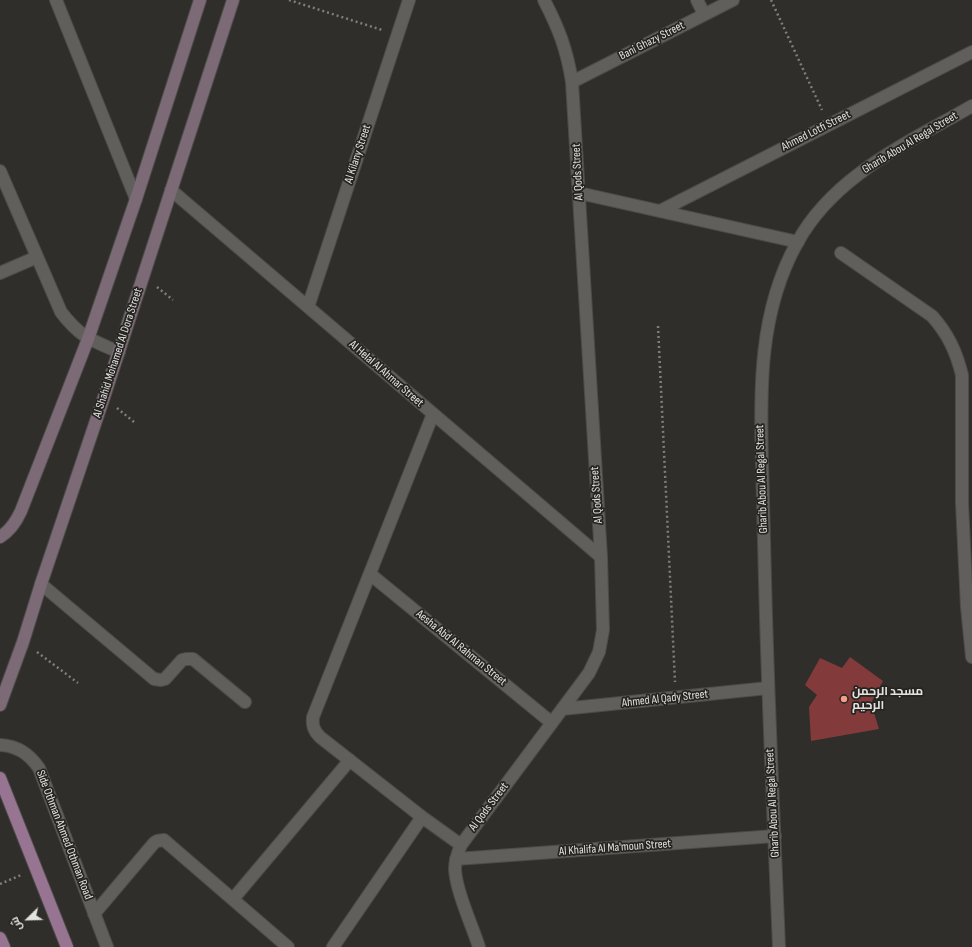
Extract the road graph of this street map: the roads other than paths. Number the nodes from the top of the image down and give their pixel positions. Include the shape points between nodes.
1 (56, 0) edge
2 (200, 0) edge
3 (233, 0) edge
4 (409, 0) edge
5 (544, 0) edge
6 (697, 0) edge
7 (733, 0) edge
8 (704, 14) junction
9 (972, 52) edge
10 (572, 82) junction
11 (972, 106) edge
12 (0, 171) edge
13 (171, 190) junction
14 (579, 192) junction
15 (136, 199) junction
16 (660, 211) junction
17 (798, 242) junction
18 (841, 253) dead end
19 (37, 257) junction
20 (0, 273) edge
21 (308, 307) junction
22 (88, 339) junction
23 (119, 352) junction
24 (967, 397) edge
25 (433, 414) junction
26 (0, 537) edge
27 (601, 557) junction
28 (370, 574) junction
29 (41, 584) junction
30 (970, 606) edge
31 (972, 657) edge
32 (768, 688) junction
33 (245, 702) dead end
34 (0, 705) edge
35 (562, 709) junction
36 (552, 723) junction
37 (0, 745) edge
38 (350, 760) junction
39 (1, 785) edge
40 (422, 817) junction
41 (775, 836) junction
42 (461, 845) junction
43 (456, 859) junction
44 (233, 899) junction
45 (94, 914) junction
46 (0, 938) edge
47 (4, 947) edge
48 (67, 947) edge
49 (107, 947) edge
50 (288, 947) edge
51 (333, 947) edge
52 (479, 947) edge
53 (779, 947) edge

1 - 15 street
2 - 15 main road
3 - 13 main road, Al Shahid Mohamed Al Dora Street
4 - 21 street, Al Kilany Street
5 - 10 street, Al Qods Street via 563,41
6 - 8 street
7 - 8 street, Bani Ghazy Street
8 - 10 street, Bani Ghazy Street
9 - 16 street, Ahmed Lotfi Street
10 - 14 street, Al Qods Street
11 - 17 street, Gharib Abou Al Regal Street via 873,163 850,180 830,199
12 - 19 street
13 - 21 street, Al Helal Al Ahmar Street
13 - 23 main road, Al Shahid Mohamed Al Dora Street
14 - 16 street
14 - 27 street, Al Qods Street
15 - 22 main road
16 - 17 street
17 - 32 street, Gharib Abou Al Regal Street via 784,269 772,303 762,374 760,408
18 - 24 street via 932,316 943,329 958,359
19 - 20 street
19 - 22 street via 61,312 69,323
21 - 25 street, Al Helal Al Ahmar Street
22 - 23 street
22 - 26 main road via 21,511 15,524
23 - 29 main road, Al Shahid Mohamed Al Dora Street
24 - 30 street via 962,502
25 - 27 street, Al Helal Al Ahmar Street
25 - 28 street
27 - 35 street, Al Qods Street via 603,630 599,652 589,673
28 - 36 street, Aesha Abd Al Rahman Street
28 - 38 street via 313,717 313,728 316,733
29 - 33 street via 154,678 165,679 182,660 192,659
29 - 34 main road, Al Shahid Mohamed Al Dora Street
30 - 31 street
32 - 35 street, Ahmed Al Qady Street
32 - 41 street, Gharib Abou Al Regal Street
35 - 36 street, Al Qods Street
36 - 42 street, Al Qods Street
37 - 45 street, Side Othman Ahmed Othman Road via 25,752 39,768
38 - 40 street
38 - 44 street
39 - 48 main road
40 - 42 street
40 - 51 street
41 - 43 street, Al Khalifa Al Ma'moun Street
41 - 53 street, Gharib Abou Al Regal Street
42 - 43 street, Al Qods Street
43 - 52 street, Al Qods Street via 458,886
44 - 45 street via 168,842 161,840 154,842
44 - 50 street
45 - 49 street, Side Othman Ahmed Othman Road
46 - 47 main road

